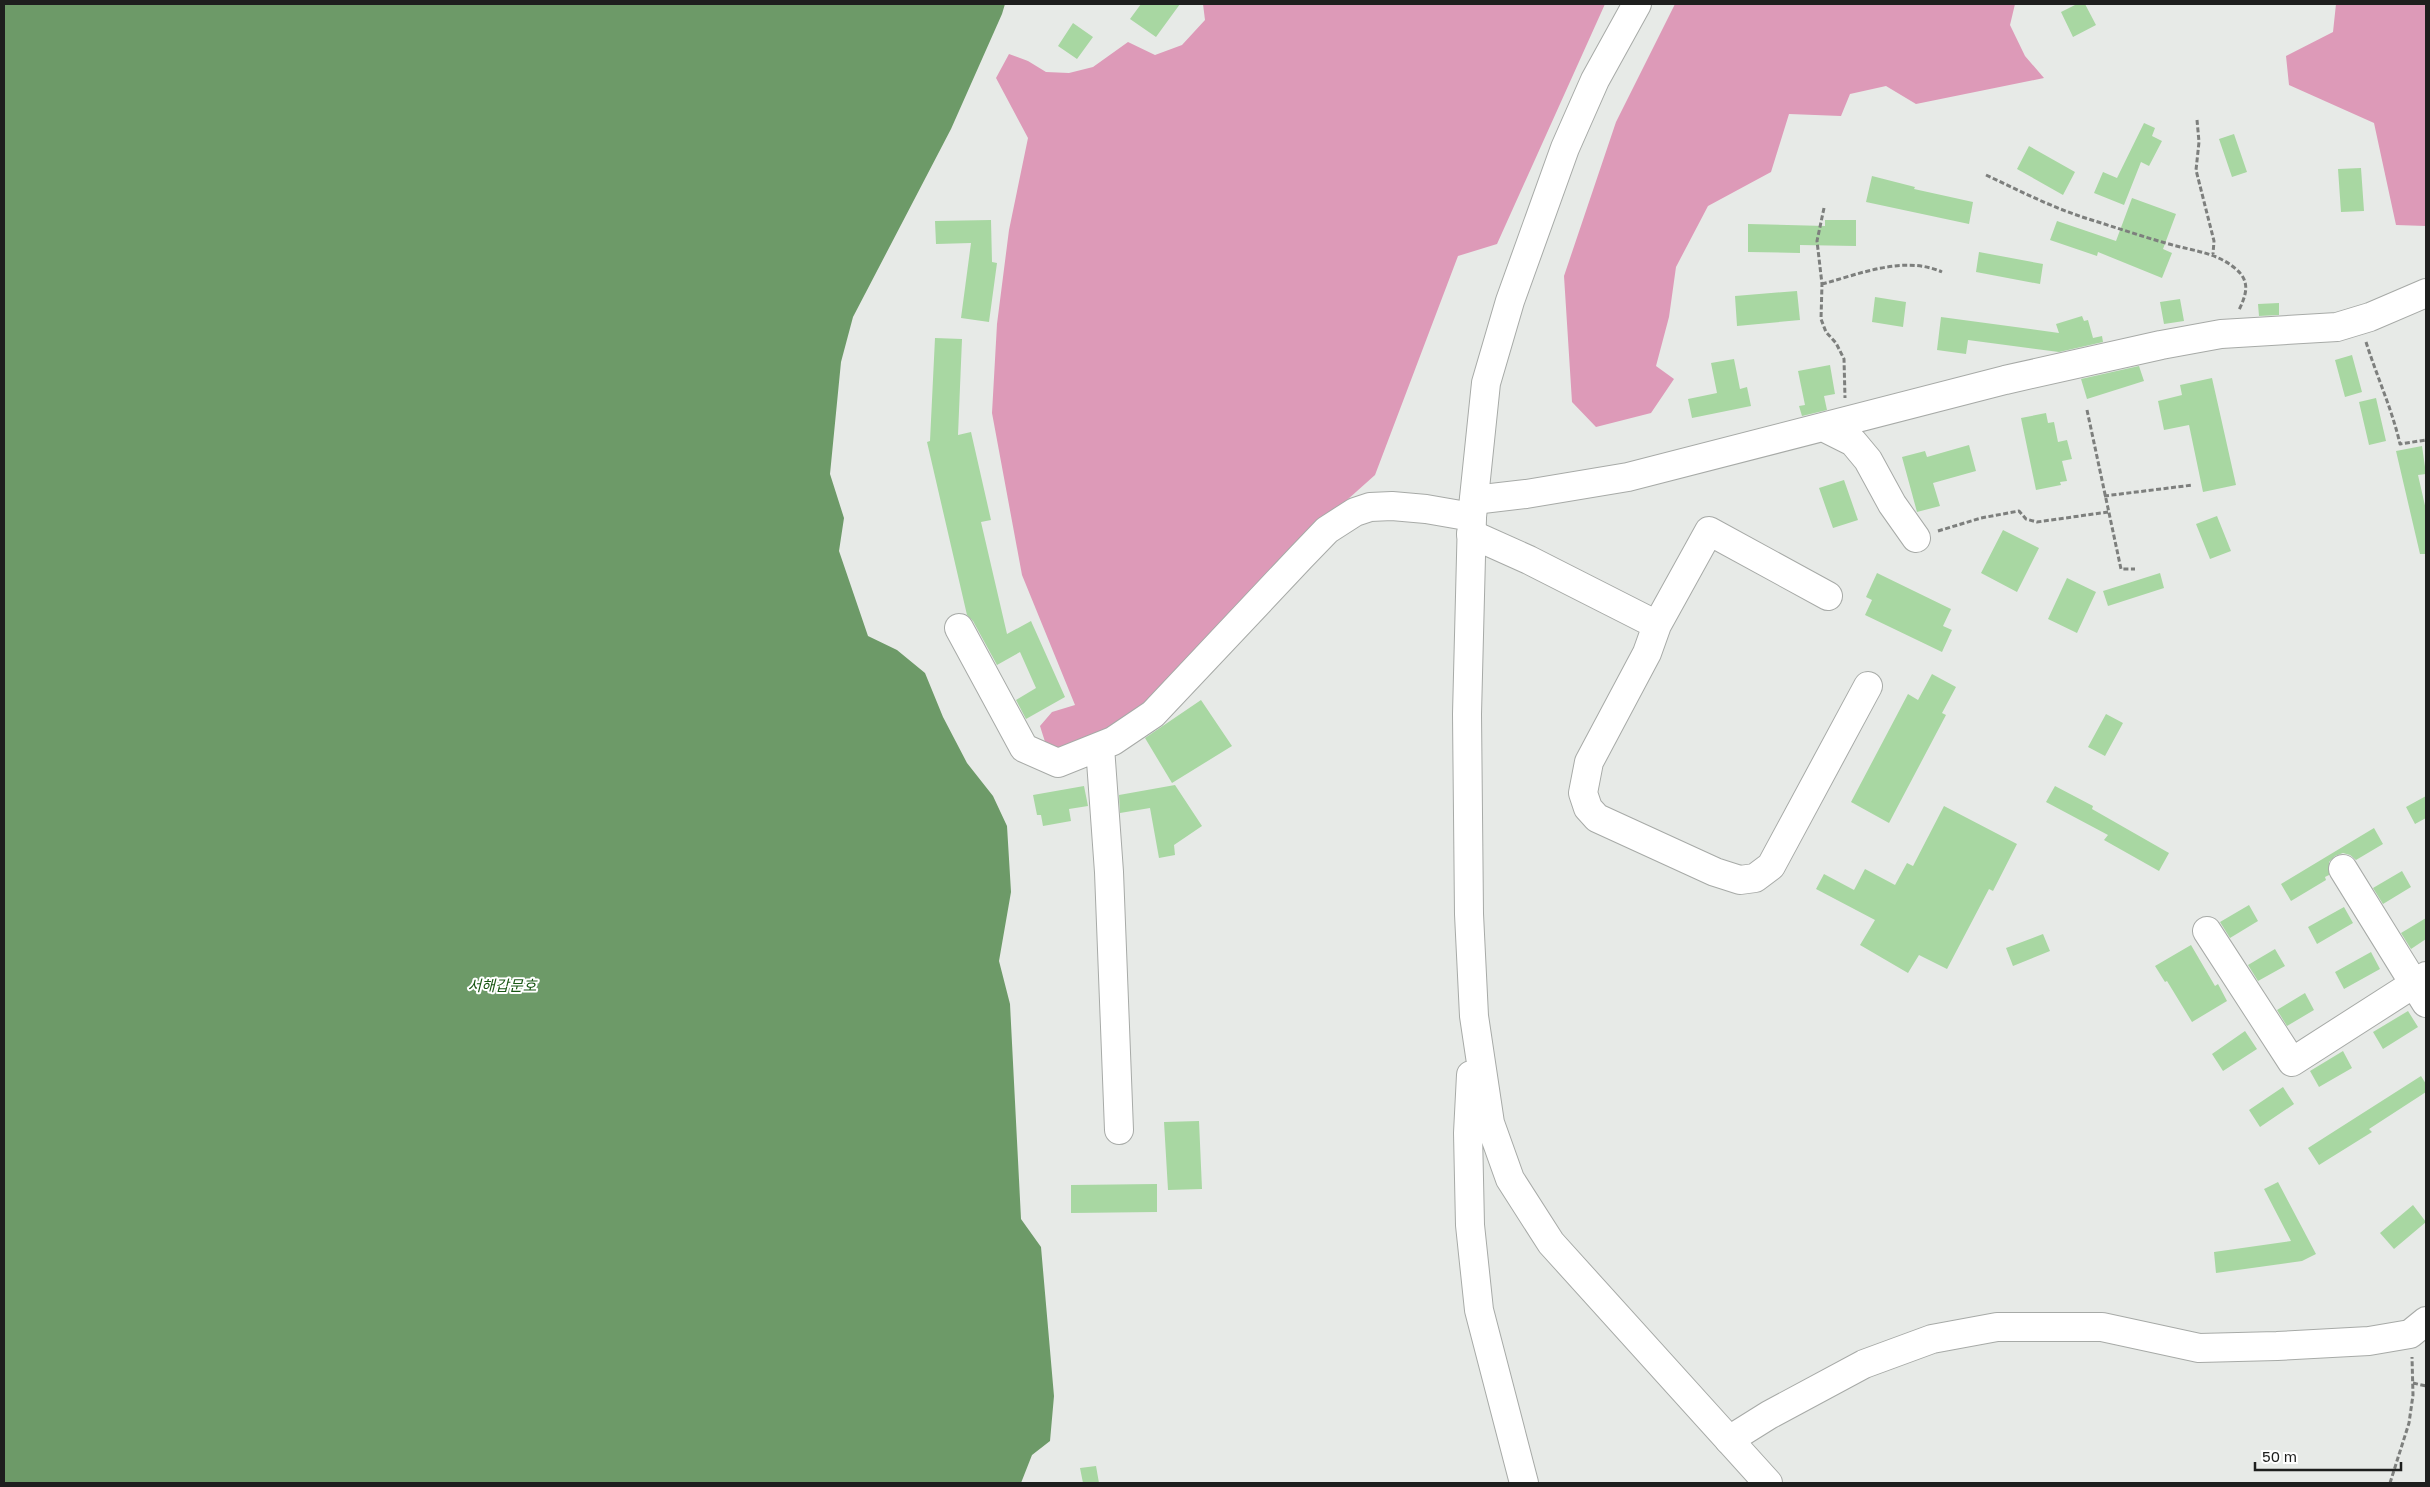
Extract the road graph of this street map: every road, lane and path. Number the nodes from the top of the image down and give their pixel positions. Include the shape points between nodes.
1 (1637, 4) edge
2 (2197, 120) dead end
3 (1986, 175) dead end
4 (1824, 208) dead end
5 (2213, 254) junction
6 (1942, 272) dead end
7 (1822, 284) junction
8 (2426, 293) edge
9 (2359, 320) junction
10 (2235, 333) junction
11 (2087, 410) dead end
12 (1834, 424) junction
13 (2426, 440) edge
14 (2193, 486) dead end
15 (2104, 496) junction
16 (2108, 512) junction
17 (1472, 517) junction
18 (1916, 538) joint
19 (2135, 569) dead end
20 (1828, 596) dead end
21 (1657, 625) junction
22 (959, 628) dead end
23 (1868, 686) dead end
24 (1100, 747) junction
25 (2343, 869) dead end
26 (2207, 932) dead end
27 (2422, 988) edge
28 (1474, 1016) junction
29 (1119, 1130) dead end
30 (2418, 1328) edge
31 (2413, 1383) junction
32 (2426, 1386) edge
33 (1729, 1440) junction
34 (1524, 1483) edge
35 (1768, 1483) edge
36 (2390, 1483) edge

1 - 17 street via 1595,80 1565,148 1510,301 1486,383
2 - 5 path via 2196,170 2214,241
3 - 5 path via 2094,221 2167,244
4 - 7 path via 1817,241
5 - 10 path via 2237,270 2245,280 2246,295 2237,314
6 - 7 path via 1915,264 1869,271
7 - 12 path via 1824,325 1844,359
8 - 9 street
9 - 10 street via 2337,327
9 - 13 path via 2376,376 2394,416 2400,444
10 - 12 street via 2161,345 2005,380
11 - 15 path
12 - 17 street via 1628,477 1526,494
12 - 18 street via 1868,460 1892,504
14 - 15 path
15 - 16 path
16 - 18 path via 2037,522 2026,519 2018,511 1980,518
16 - 19 path via 2121,569
17 - 21 street via 1529,560
17 - 24 street via 1426,508 1392,506 1370,507 1355,512 1327,530 1153,714
17 - 28 street via 1467,714 1469,914
20 - 21 street via 1709,531
21 - 23 street via 1647,653 1588,762 1583,793 1588,808 1597,818 1715,872 1740,880 1755,878 1771,866
22 - 24 street via 1024,748 1058,764
24 - 29 street via 1109,872
25 - 27 street
26 - 27 street via 2292,1062
28 - 33 street via 1490,1123 1510,1179 1551,1243
28 - 34 street via 1468,1133 1470,1225 1479,1310
30 - 31 path
30 - 33 street via 2369,1341 2200,1348 2102,1327 1997,1327 1932,1339 1864,1364 1768,1415
31 - 32 path
31 - 36 path via 2409,1423
33 - 35 street

